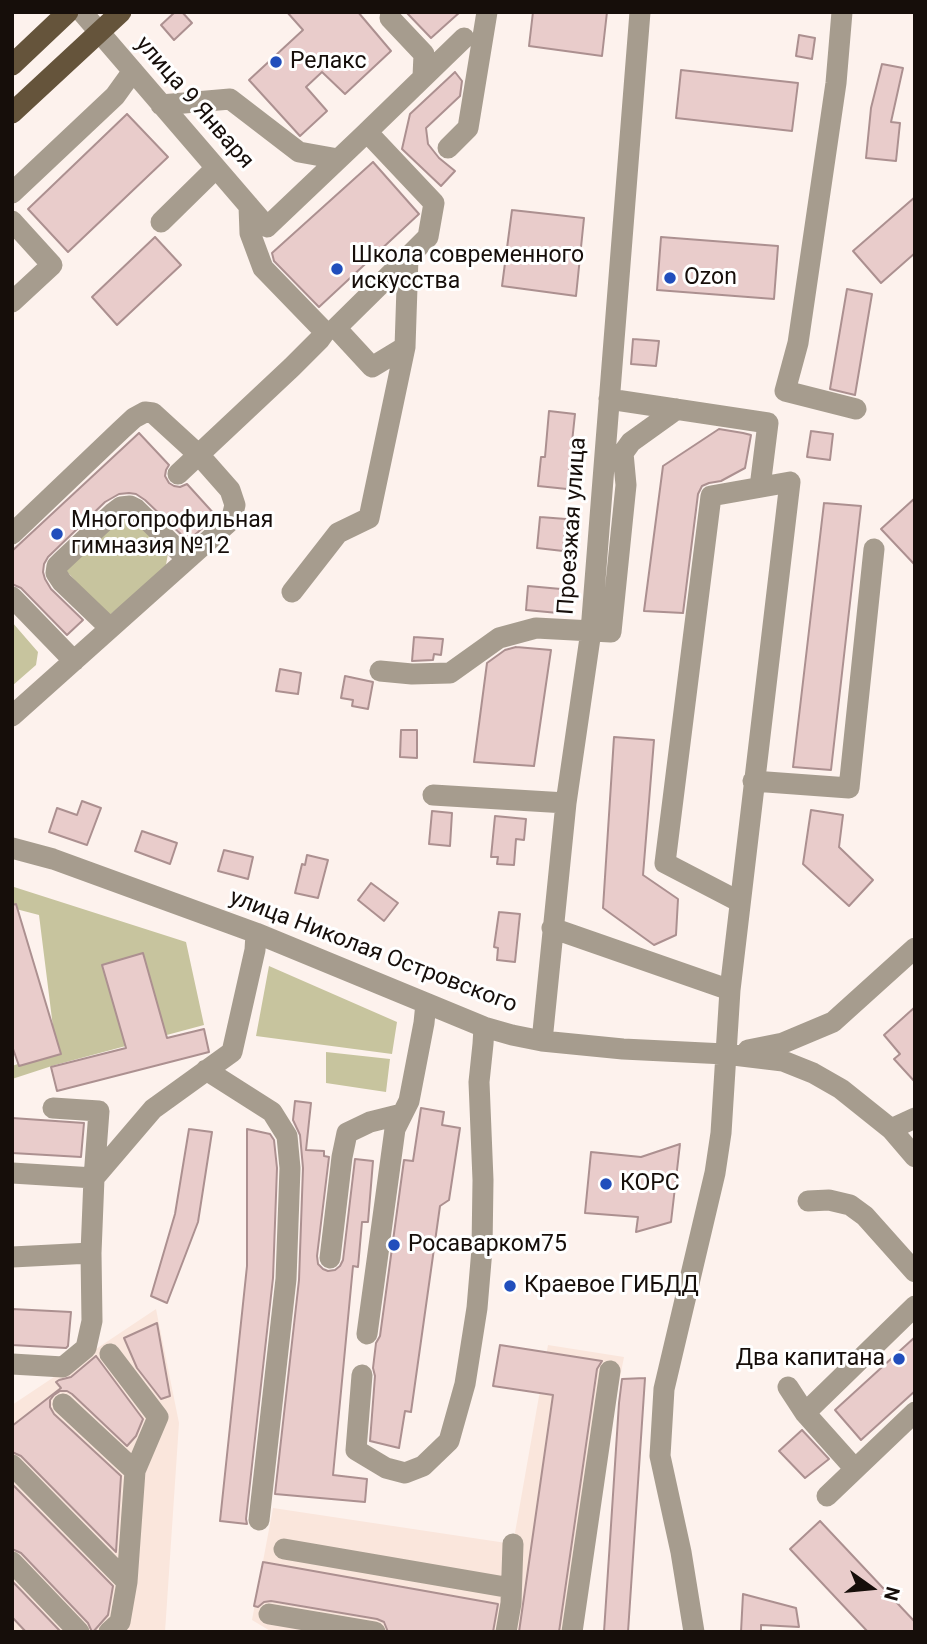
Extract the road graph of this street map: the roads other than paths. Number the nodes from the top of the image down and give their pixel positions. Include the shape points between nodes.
1 (68, 12) edge
2 (82, 12) edge
3 (121, 12) edge
4 (487, 12) edge
5 (640, 12) edge
6 (842, 12) edge
7 (390, 18) dead end
8 (99, 32) junction
9 (464, 38) dead end
10 (12, 65) edge
11 (133, 71) junction
12 (423, 77) junction
13 (161, 104) junction
14 (12, 113) edge
15 (367, 132) junction
16 (447, 148) dead end
17 (338, 159) junction
18 (216, 167) junction
19 (12, 193) edge
20 (249, 206) junction
21 (12, 221) edge
22 (161, 222) dead end
23 (408, 257) junction
24 (12, 303) edge
25 (405, 347) junction
26 (609, 399) junction
27 (677, 409) junction
28 (856, 409) dead end
29 (178, 474) dead end
30 (760, 487) junction
31 (12, 534) edge
32 (874, 549) dead end
33 (187, 559) junction
34 (292, 592) dead end
35 (12, 597) edge
36 (110, 628) junction
37 (591, 631) junction
38 (74, 660) junction
39 (380, 671) dead end
40 (12, 716) edge
41 (753, 781) junction
42 (433, 795) dead end
43 (566, 803) junction
44 (12, 848) edge
45 (740, 902) junction
46 (552, 928) junction
47 (256, 933) junction
48 (915, 948) edge
49 (730, 990) junction
50 (426, 1003) junction
51 (484, 1027) junction
52 (542, 1041) junction
53 (725, 1054) junction
54 (206, 1070) junction
55 (52, 1108) dead end
56 (402, 1114) junction
57 (915, 1118) edge
58 (891, 1129) junction
59 (915, 1157) edge
60 (12, 1172) edge
61 (94, 1178) junction
62 (808, 1201) dead end
63 (91, 1253) junction
64 (12, 1257) edge
65 (330, 1258) dead end
66 (915, 1272) edge
67 (915, 1306) edge
68 (367, 1334) dead end
69 (110, 1354) dead end
70 (12, 1364) edge
71 (610, 1371) dead end
72 (362, 1375) dead end
73 (788, 1387) dead end
74 (63, 1404) dead end
75 (915, 1412) edge
76 (805, 1413) junction
77 (12, 1465) edge
78 (855, 1469) junction
79 (135, 1471) junction
80 (827, 1496) dead end
81 (259, 1520) dead end
82 (513, 1544) dead end
83 (284, 1549) dead end
84 (12, 1562) edge
85 (127, 1581) junction
86 (511, 1588) junction
87 (270, 1614) dead end
88 (79, 1632) edge
89 (109, 1632) edge
90 (374, 1632) edge
91 (506, 1632) edge
92 (572, 1632) edge
93 (694, 1632) edge

1 - 10 main road
2 - 8 street, улица 9 Января
3 - 8 main road
4 - 16 street via 468,128
5 - 26 street, Проезжая улица
6 - 28 street via 798,343 785,391
7 - 12 street via 424,54
8 - 11 street, улица 9 Января
8 - 14 main road
9 - 12 street
11 - 13 street, улица 9 Января
11 - 19 street via 115,96
12 - 15 street
13 - 17 street via 230,99 299,152
13 - 18 street, улица 9 Января
15 - 17 street
15 - 23 street via 434,203 428,237
17 - 20 street, улица 9 Января via 267,227
18 - 20 street, улица 9 Января
18 - 22 street
20 - 29 street via 250,233 263,268 325,332
21 - 24 street via 52,265
23 - 25 street
23 - 25 street via 337,328 372,368
25 - 34 street via 369,518 338,533
26 - 27 street
26 - 37 street, Проезжая улица
27 - 30 street via 768,423
27 - 37 street via 623,453 626,485 611,632
30 - 41 street via 790,482
30 - 45 street via 711,496 665,863
31 - 33 street via 134,418 153,413 230,490 235,505 229,523
32 - 41 street via 849,788
33 - 36 street
33 - 36 street via 136,509 121,507 113,513 57,566 56,573
35 - 38 street
36 - 38 street
37 - 39 street via 536,628 499,638 450,673
37 - 43 street, Проезжая улица
38 - 40 street
41 - 45 street
42 - 43 street
43 - 46 street, Проезжая улица
44 - 47 street, улица Николая Островского
45 - 49 street
46 - 49 street
46 - 52 street, Проезжая улица
47 - 50 street, улица Николая Островского
47 - 54 street via 232,1052
48 - 53 street via 833,1022 783,1044
49 - 53 street
50 - 51 street, улица Николая Островского
50 - 56 street via 409,1101
51 - 52 street, улица Николая Островского
51 - 72 street via 478,1082 483,1180 477,1308 465,1384 449,1441 423,1466 405,1473 386,1468 356,1450
52 - 53 street, улица Николая Островского
53 - 58 street via 783,1061 813,1073
53 - 93 street via 715,1173 664,1389 660,1456
54 - 61 street via 153,1109
54 - 81 street via 272,1112 287,1136 286,1279
55 - 61 street via 99,1111
56 - 65 street via 347,1133
56 - 68 street via 395,1129
57 - 58 street
58 - 59 street
60 - 61 street
61 - 63 street
62 - 66 street via 850,1205
63 - 64 street
63 - 70 street via 92,1321 86,1348 63,1367
67 - 76 street
69 - 79 street via 158,1417
71 - 92 street
73 - 76 street
74 - 79 street
75 - 78 street
76 - 78 street
77 - 85 street
78 - 80 street
79 - 85 street
82 - 86 street
83 - 86 street
84 - 88 street
85 - 89 street via 120,1622
86 - 91 street
87 - 90 street

